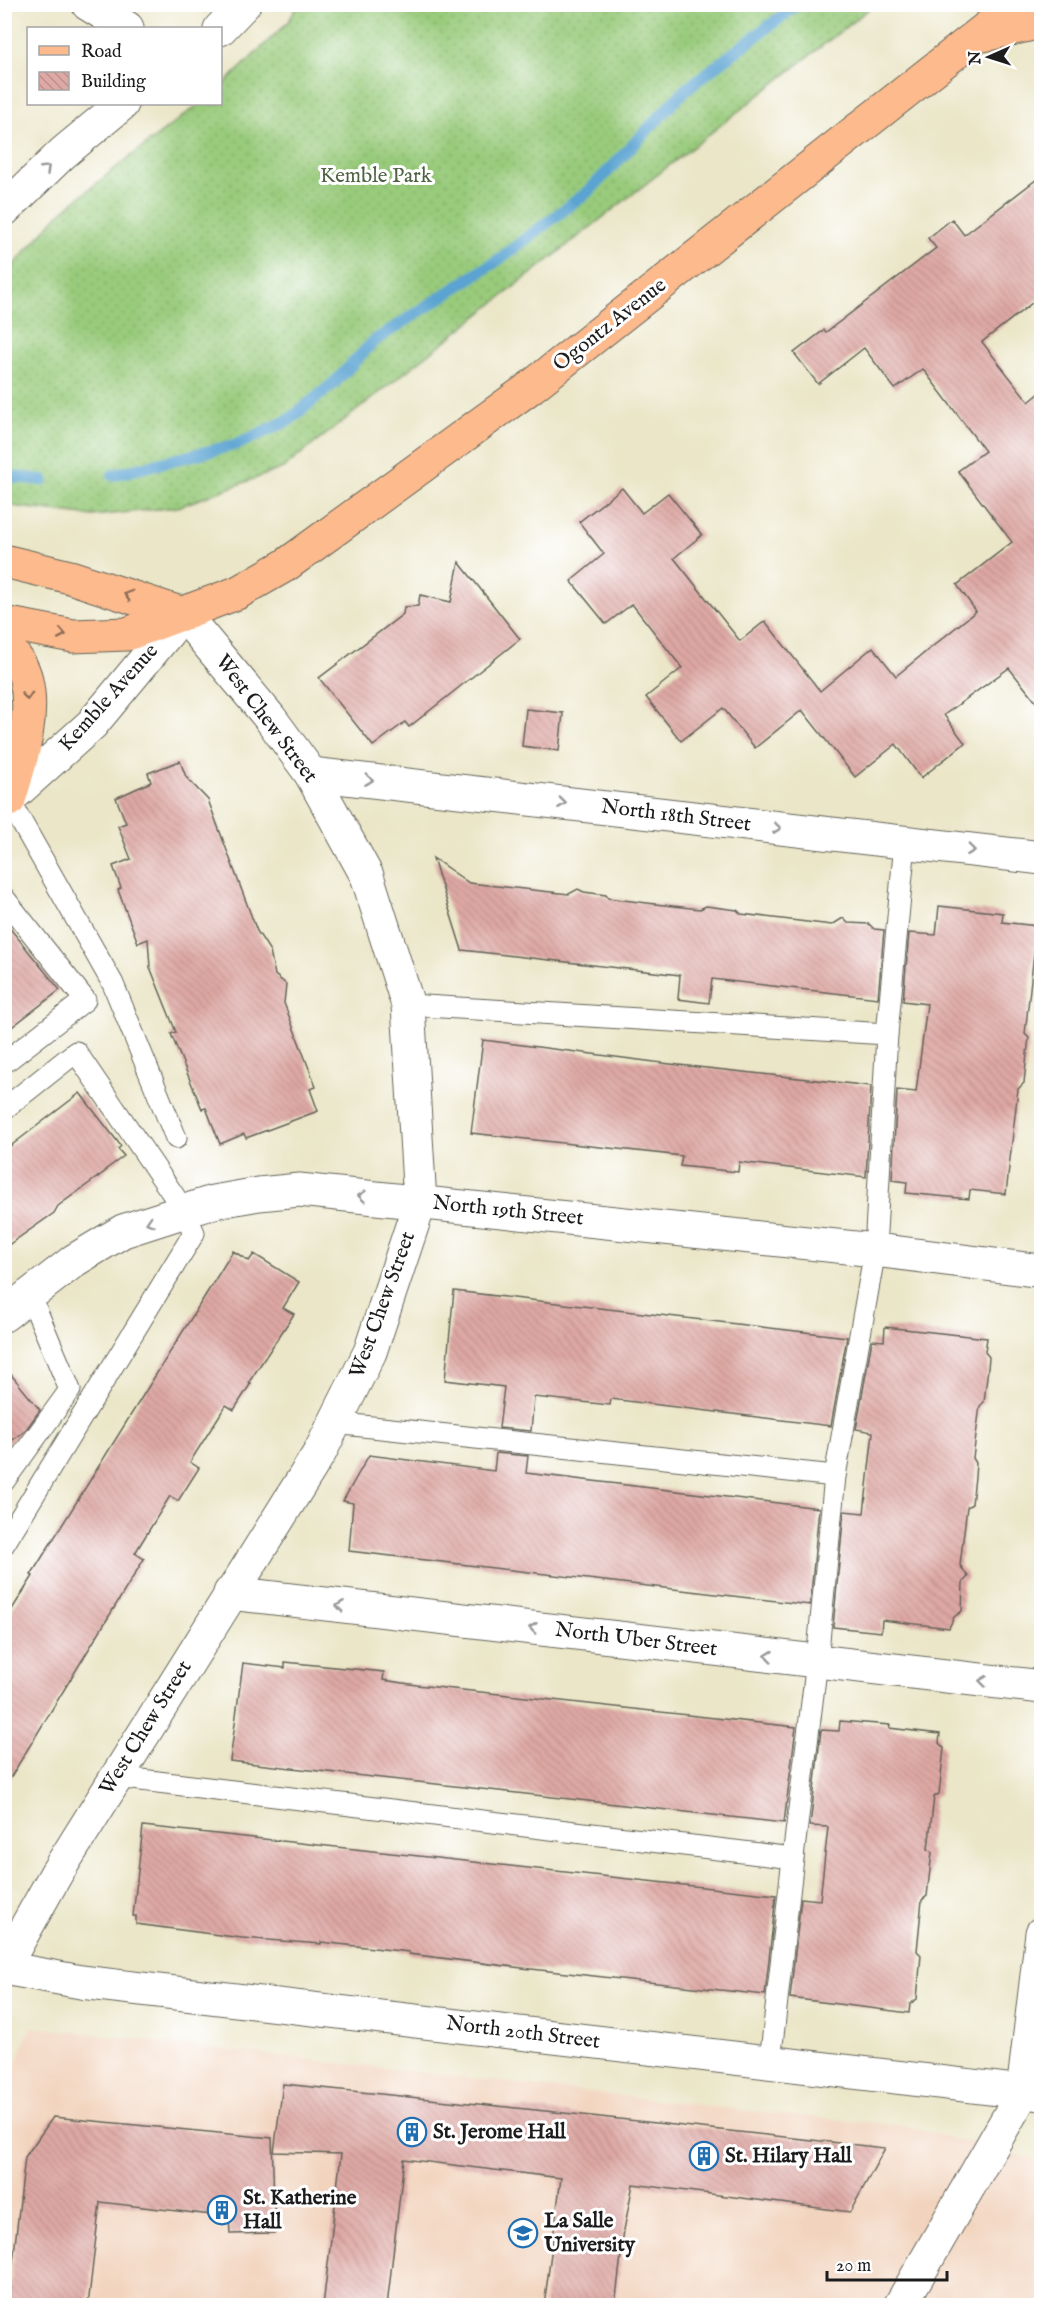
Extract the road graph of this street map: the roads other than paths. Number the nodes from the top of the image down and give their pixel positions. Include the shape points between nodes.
1 (87, 4) edge
2 (244, 4) edge
3 (1017, 4) edge
4 (1041, 22) edge
5 (125, 27) edge
6 (222, 27) edge
7 (976, 37) junction
8 (121, 105) edge
9 (4, 210) edge
10 (4, 561) edge
11 (183, 614) junction
12 (4, 623) edge
13 (4, 644) edge
14 (311, 774) junction
15 (7, 802) edge
16 (905, 843) junction
17 (1041, 858) edge
18 (4, 898) edge
19 (408, 1005) junction
20 (887, 1034) junction
21 (4, 1063) edge
22 (4, 1109) edge
23 (176, 1138) dead end
24 (420, 1202) junction
25 (185, 1212) junction
26 (875, 1250) junction
27 (1041, 1271) edge
28 (30, 1295) junction
29 (4, 1315) edge
30 (334, 1423) junction
31 (836, 1476) junction
32 (4, 1481) edge
33 (4, 1544) edge
34 (230, 1593) junction
35 (817, 1661) junction
36 (1041, 1687) edge
37 (116, 1777) junction
38 (793, 1858) junction
39 (1041, 1933) edge
40 (4, 1967) edge
41 (770, 2062) junction
42 (1032, 2093) edge
43 (900, 2306) edge

1 - 5 street
2 - 6 street
3 - 7 main road, Ogontz Avenue
4 - 7 main road
7 - 11 main road, Ogontz Avenue via 531,387 351,520 286,565 237,592
9 -> 8 street
11 -> 10 main road via 70,577
12 -> 11 main road, Ogontz Avenue via 84,636 127,633
11 - 14 street, West Chew Street
11 - 15 street, Kemble Avenue via 92,724
13 -> 15 main road via 14,654 26,679 28,707 25,743
14 -> 16 street, North 18th Street
14 - 19 street, West Chew Street via 367,876
15 - 23 lane via 114,984
16 -> 17 street, North 18th Street
16 - 20 lane
18 - 21 lane via 85,1000
19 - 20 lane
19 - 24 street, West Chew Street
20 - 26 lane
22 - 25 lane via 76,1052
24 -> 25 street, North 19th Street via 299,1190 213,1202
24 - 26 street, North 19th Street
24 - 30 street, West Chew Street via 370,1352
25 -> 28 street, North 19th Street via 123,1231 75,1260
25 - 33 lane via 194,1233
26 - 27 street, North 19th Street
26 - 31 lane
28 - 29 street, North 19th Street
28 - 32 lane via 70,1390
30 - 31 lane
30 - 34 street, West Chew Street via 320,1452
31 - 35 lane
35 -> 34 street, North Uber Street
34 - 37 street, West Chew Street
36 -> 35 street, North Uber Street
35 - 38 lane
37 - 38 lane
37 - 40 street, West Chew Street
38 - 41 lane
39 - 42 street
40 - 41 street, North 20th Street via 81,1982
41 - 42 street, North 20th Street
42 - 43 street

